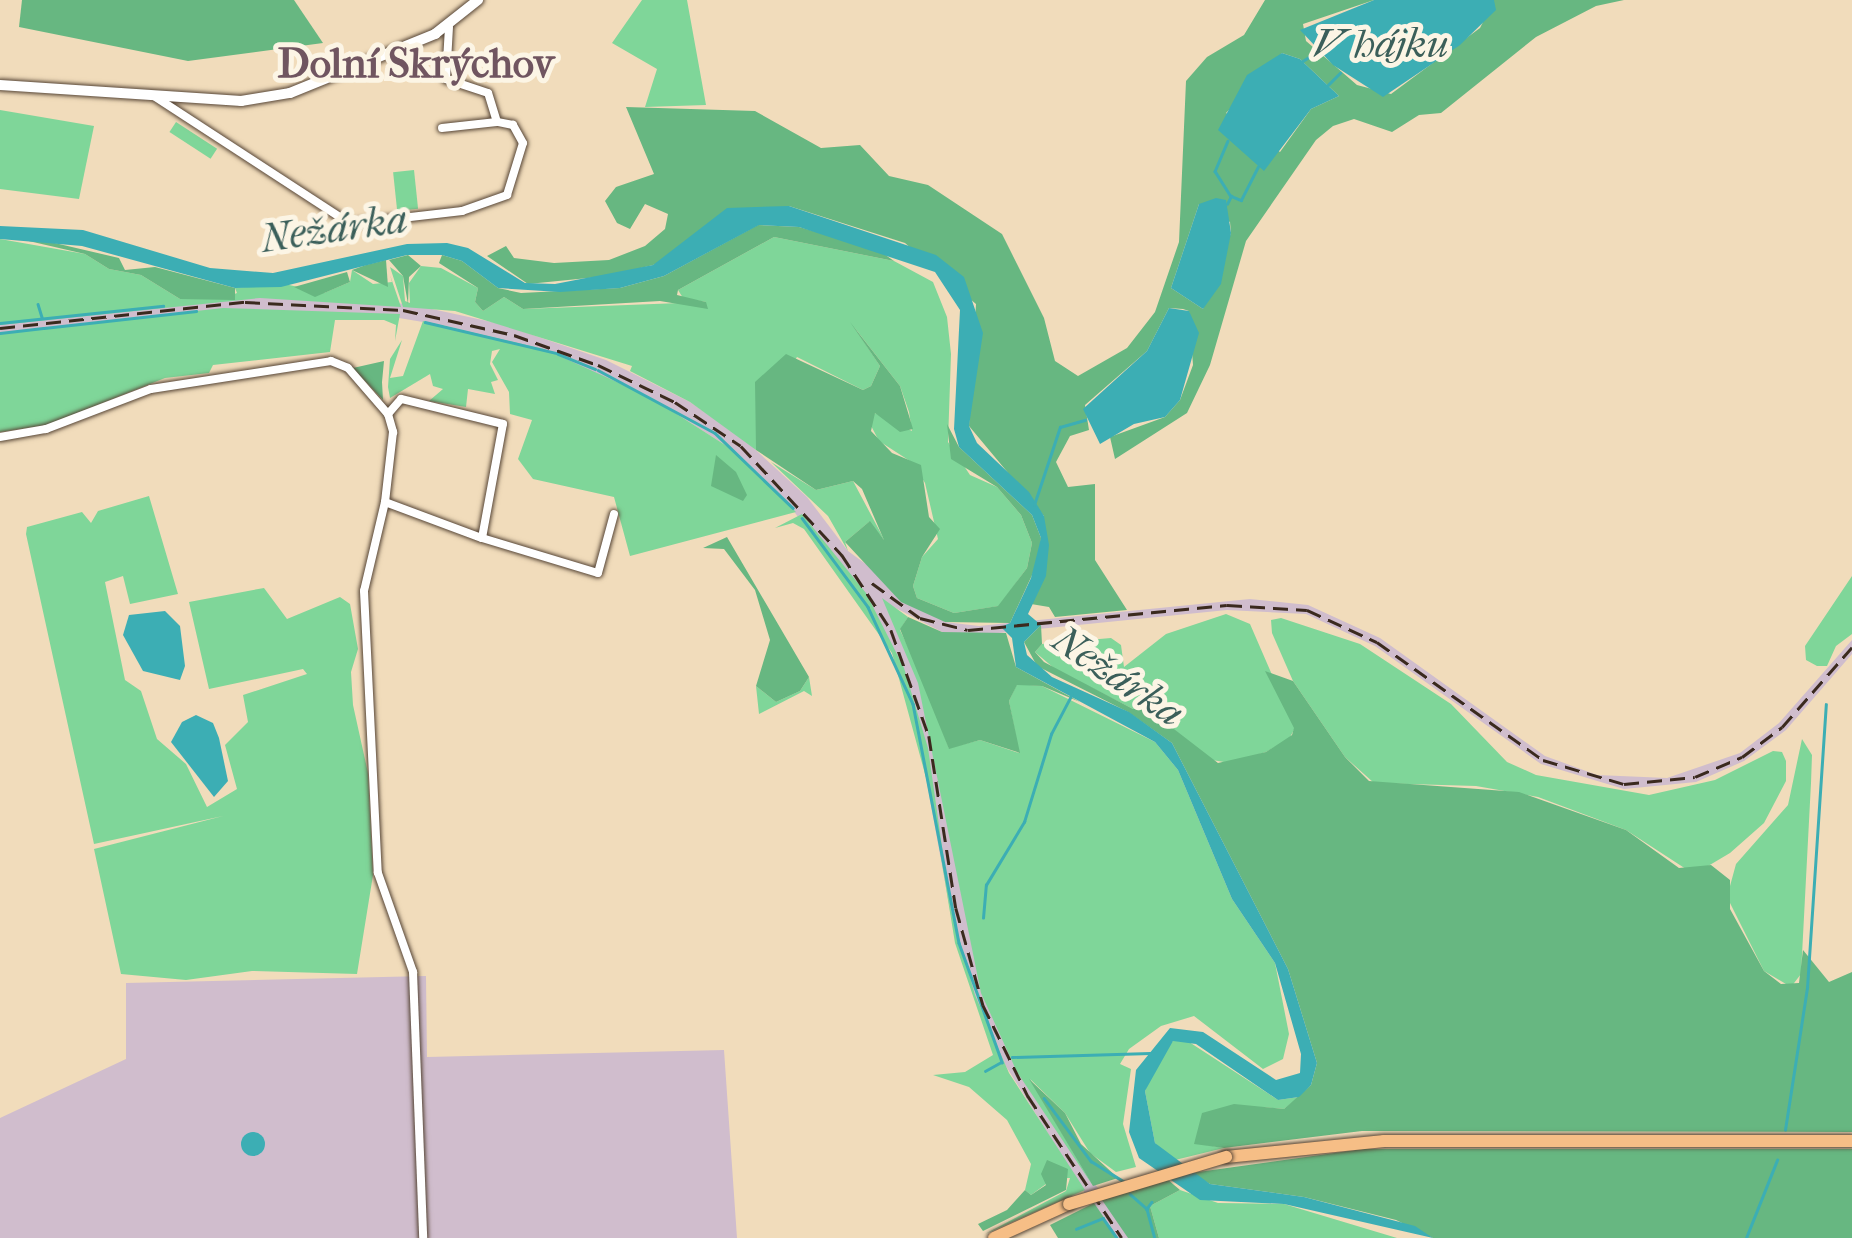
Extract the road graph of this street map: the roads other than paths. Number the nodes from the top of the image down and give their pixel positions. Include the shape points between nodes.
1 (478, 0) edge
2 (450, 27) junction
3 (424, 38) junction
4 (444, 46) junction
5 (0, 85) edge
6 (154, 96) junction
7 (497, 122) junction
8 (442, 128) dead end
9 (388, 414) junction
10 (0, 438) edge
11 (384, 502) junction
12 (614, 514) dead end
13 (482, 538) junction
14 (1852, 1140) edge
15 (423, 1238) edge
16 (994, 1238) edge

1 - 2 street
2 - 3 street
2 - 4 street
3 - 4 street
3 - 6 street via 290,93 241,100
4 - 7 street via 446,79 488,93
5 - 6 street
6 - 7 street via 333,216 364,225 462,211 508,195 523,142 513,125
7 - 8 street
9 - 10 street via 348,368 331,361 151,388 46,429
9 - 11 street via 393,432
9 - 13 street via 400,398 503,424
11 - 13 street
11 - 15 street via 364,590 378,874 413,972
12 - 13 street via 598,573
14 - 16 main road, bridge via 1384,1141 1226,1156 1069,1204

